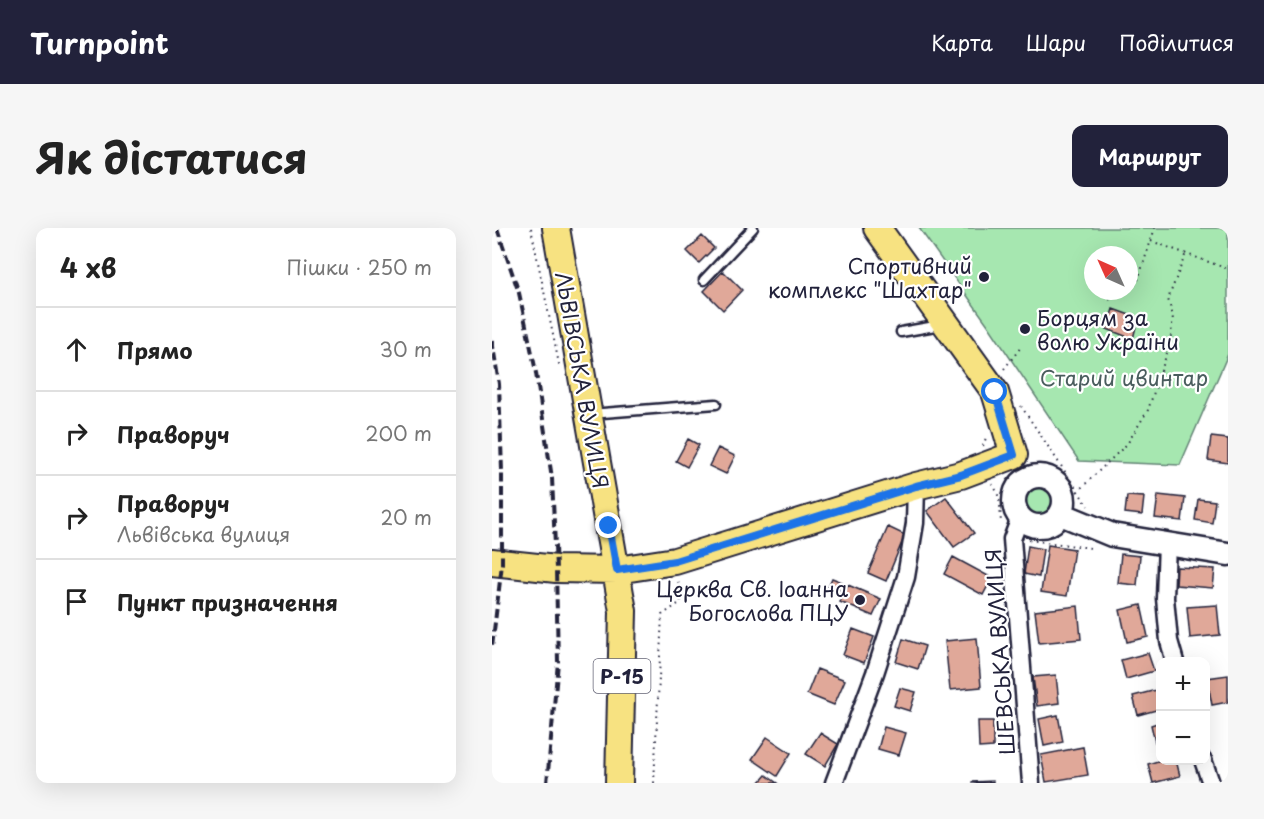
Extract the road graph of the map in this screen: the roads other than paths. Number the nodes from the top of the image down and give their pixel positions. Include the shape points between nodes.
1 (556, 228) edge
2 (753, 228) edge
3 (878, 228) edge
4 (704, 279) dead end
5 (947, 324) junction
6 (901, 332) dead end
7 (716, 404) dead end
8 (590, 414) junction
9 (1014, 455) junction
10 (1029, 477) junction
11 (916, 486) junction
12 (1061, 514) junction
13 (1011, 521) junction
14 (1167, 543) junction
15 (1228, 554) edge
16 (492, 562) edge
17 (617, 570) junction
18 (1174, 657) edge
19 (1205, 765) edge
20 (619, 783) edge
21 (834, 783) edge
22 (1031, 783) edge
23 (1211, 783) edge

1 - 8 main road, ЛЬВІВСЬКА ВУЛИЦЯ
2 - 4 lane
3 - 5 main road
5 - 6 lane
5 - 9 main road via 995,392
7 - 8 lane
8 - 17 main road, ЛЬВІВСЬКА ВУЛИЦЯ
9 - 10 main road
9 - 11 main road via 961,475
10 - 12 main road via 1045,476 1058,484 1065,499
10 - 13 main road via 1014,495
11 - 17 main road via 675,561
11 - 21 street via 915,524 906,577
12 - 13 main road via 1041,526
12 - 14 main road via 1112,535
13 - 22 street, ШЕВСЬКА ВУЛИЦЯ
14 - 15 main road
14 - 18 street via 1165,598
16 - 17 main road
17 - 20 main road, ЛЬВІВСЬКА ВУЛИЦЯ / Р-15 via 623,611
19 - 23 street

